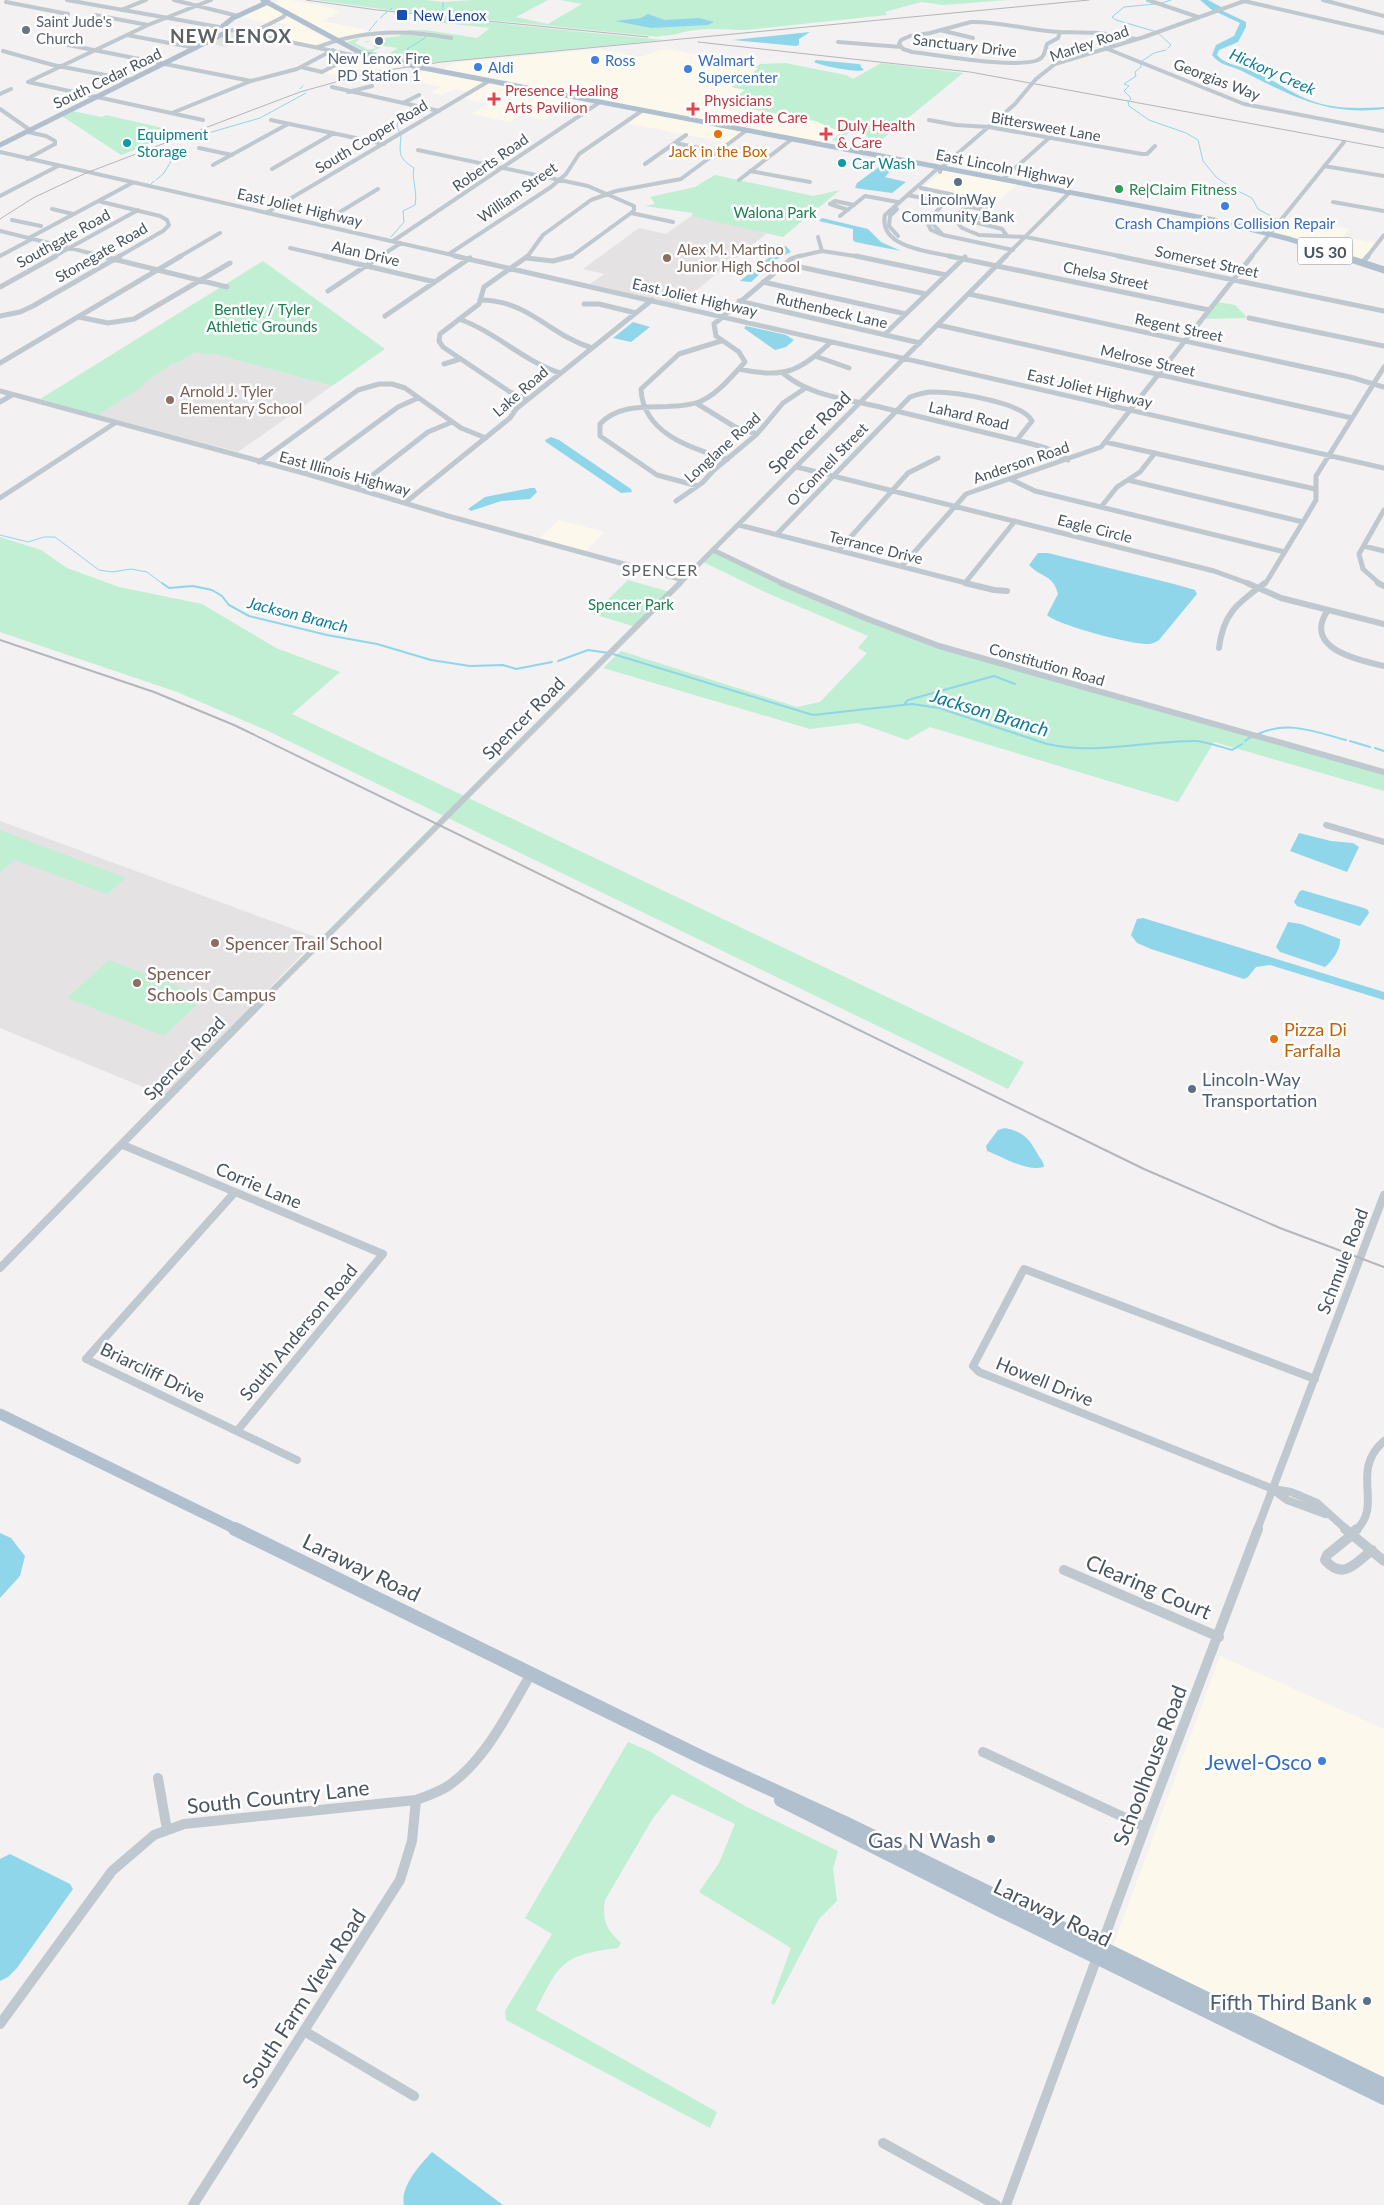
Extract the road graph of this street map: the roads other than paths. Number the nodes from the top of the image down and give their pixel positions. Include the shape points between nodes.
1 (11, 0) edge
2 (67, 0) edge
3 (146, 0) edge
4 (174, 0) edge
5 (211, 0) edge
6 (275, 0) edge
7 (1148, 0) edge
8 (1245, 0) edge
9 (1323, 0) edge
10 (267, 1) edge
11 (6, 2) junction
12 (0, 5) edge
13 (196, 6) junction
14 (121, 10) junction
15 (288, 12) junction
16 (68, 14) dead end
17 (95, 15) dead end
18 (238, 16) junction
19 (1384, 16) edge
20 (282, 17) junction
21 (295, 17) junction
22 (1198, 17) junction
23 (164, 18) junction
24 (148, 25) junction
25 (1076, 25) dead end
26 (226, 28) junction
27 (940, 30) junction
28 (1060, 31) junction
29 (1079, 31) junction
30 (1384, 33) edge
31 (250, 34) junction
32 (127, 35) junction
33 (450, 38) dead end
34 (973, 38) dead end
35 (1136, 39) junction
36 (337, 41) junction
37 (54, 42) dead end
38 (838, 42) dead end
39 (318, 47) junction
40 (901, 47) junction
41 (196, 48) junction
42 (1105, 48) junction
43 (95, 50) junction
44 (333, 50) junction
45 (3, 51) dead end
46 (315, 60) junction
47 (322, 62) dead end
48 (329, 63) dead end
49 (164, 64) junction
50 (336, 64) junction
51 (60, 66) junction
52 (301, 68) junction
53 (131, 80) junction
54 (251, 81) junction
55 (489, 81) junction
56 (372, 86) dead end
57 (332, 87) dead end
58 (11, 89) dead end
59 (348, 92) junction
60 (0, 94) edge
61 (419, 95) dead end
62 (97, 97) junction
63 (600, 102) junction
64 (403, 103) junction
65 (0, 109) edge
66 (643, 110) junction
67 (439, 111) junction
68 (172, 113) junction
69 (203, 120) dead end
70 (272, 120) dead end
71 (930, 120) dead end
72 (288, 124) junction
73 (989, 127) junction
74 (747, 130) junction
75 (29, 131) junction
76 (1384, 131) edge
77 (334, 133) junction
78 (686, 135) dead end
79 (1050, 138) junction
80 (792, 139) junction
81 (1344, 142) dead end
82 (675, 143) junction
83 (384, 144) junction
84 (0, 145) edge
85 (1155, 146) dead end
86 (199, 148) dead end
87 (418, 150) dead end
88 (0, 152) edge
89 (719, 152) junction
90 (232, 155) junction
91 (26, 159) junction
92 (645, 164) dead end
93 (213, 165) dead end
94 (58, 166) junction
95 (1324, 166) junction
96 (942, 167) junction
97 (504, 168) junction
98 (272, 169) dead end
99 (750, 171) junction
100 (1384, 176) edge
101 (1003, 179) junction
102 (558, 180) junction
103 (739, 180) dead end
104 (810, 182) dead end
105 (132, 183) junction
106 (921, 188) junction
107 (378, 189) dead end
108 (1070, 192) junction
109 (608, 193) junction
110 (907, 195) junction
111 (0, 196) edge
112 (912, 196) junction
113 (98, 201) junction
114 (898, 202) junction
115 (945, 202) junction
116 (1333, 202) dead end
117 (854, 205) junction
118 (966, 207) junction
119 (52, 209) dead end
120 (138, 210) junction
121 (848, 210) junction
122 (986, 210) junction
123 (1384, 212) edge
124 (266, 213) junction
125 (73, 214) junction
126 (631, 214) junction
127 (840, 216) dead end
128 (12, 220) dead end
129 (673, 222) dead end
130 (26, 223) junction
131 (320, 224) junction
132 (40, 226) dead end
133 (0, 231) edge
134 (8, 233) junction
135 (220, 233) dead end
136 (1269, 234) junction
137 (1384, 235) edge
138 (1007, 236) junction
139 (818, 237) dead end
140 (1026, 237) junction
141 (31, 239) junction
142 (393, 241) junction
143 (401, 243) junction
144 (69, 248) junction
145 (290, 248) dead end
146 (1012, 250) junction
147 (822, 252) junction
148 (449, 254) junction
149 (0, 256) edge
150 (470, 258) junction
151 (526, 258) junction
152 (964, 258) junction
153 (114, 259) junction
154 (230, 263) dead end
155 (1362, 263) junction
156 (786, 264) junction
157 (998, 265) junction
158 (366, 266) junction
159 (511, 268) junction
160 (158, 270) junction
161 (1383, 270) edge
162 (946, 275) junction
163 (1232, 279) junction
164 (201, 280) junction
165 (435, 282) junction
166 (763, 282) junction
167 (0, 287) edge
168 (227, 287) dead end
169 (328, 290) dead end
170 (926, 294) junction
171 (969, 294) junction
172 (480, 300) junction
173 (652, 300) junction
174 (739, 301) junction
175 (584, 304) dead end
176 (1209, 310) junction
177 (1384, 311) edge
178 (636, 313) junction
179 (906, 314) junction
180 (0, 316) edge
181 (385, 316) dead end
182 (722, 316) junction
183 (79, 317) junction
184 (1249, 318) dead end
185 (459, 319) junction
186 (938, 325) junction
187 (885, 334) junction
188 (721, 341) junction
189 (1183, 341) junction
190 (831, 342) junction
191 (920, 342) junction
192 (1384, 346) edge
193 (592, 348) junction
194 (815, 356) junction
195 (905, 358) junction
196 (460, 359) junction
197 (0, 363) edge
198 (444, 364) dead end
199 (1384, 367) edge
200 (848, 368) dead end
201 (739, 369) junction
202 (560, 373) junction
203 (784, 374) junction
204 (1157, 374) junction
205 (1374, 384) junction
206 (1384, 387) edge
207 (804, 389) junction
208 (0, 392) edge
209 (12, 395) junction
210 (418, 398) junction
211 (528, 399) junction
212 (0, 402) edge
213 (861, 402) junction
214 (696, 403) junction
215 (643, 407) junction
216 (1130, 410) junction
217 (896, 411) junction
218 (1352, 418) junction
219 (452, 422) junction
220 (115, 423) junction
221 (757, 434) junction
222 (486, 438) junction
223 (1017, 440) junction
224 (1105, 442) junction
225 (1155, 453) junction
226 (1329, 456) junction
227 (938, 458) dead end
228 (728, 459) junction
229 (1068, 460) junction
230 (259, 462) junction
231 (797, 467) junction
232 (1384, 468) edge
233 (308, 474) junction
234 (833, 476) junction
235 (1010, 479) junction
236 (1128, 480) junction
237 (698, 486) junction
238 (356, 488) junction
239 (1315, 489) junction
240 (892, 491) junction
241 (0, 498) edge
242 (676, 501) dead end
243 (406, 502) junction
244 (954, 506) junction
245 (1101, 507) junction
246 (1384, 510) edge
247 (1015, 521) junction
248 (1303, 522) junction
249 (739, 525) junction
250 (777, 534) junction
251 (1364, 546) junction
252 (713, 550) junction
253 (839, 550) junction
254 (1384, 551) edge
255 (1285, 552) junction
256 (902, 566) junction
257 (683, 580) junction
258 (965, 583) junction
259 (1384, 586) edge
260 (1258, 588) junction
261 (1007, 591) dead end
262 (1328, 610) junction
263 (1384, 624) edge
264 (1219, 648) dead end
265 (1384, 666) edge
266 (1384, 772) edge
267 (1326, 825) dead end
268 (1384, 842) edge
269 (123, 1145) junction
270 (235, 1192) junction
271 (1384, 1195) edge
272 (384, 1254) joint
273 (0, 1268) edge
274 (1330, 1338) joint
275 (1315, 1379) junction
276 (0, 1414) edge
277 (237, 1431) junction
278 (1384, 1441) edge
279 (297, 1460) dead end
280 (1273, 1489) junction
281 (1352, 1534) junction
282 (1372, 1550) junction
283 (1384, 1561) edge
284 (1064, 1570) dead end
285 (1219, 1637) junction
286 (531, 1674) junction
287 (984, 1752) dead end
288 (158, 1778) dead end
289 (416, 1800) junction
290 (1145, 1827) junction
291 (168, 1830) junction
292 (1099, 1953) junction
293 (0, 2024) edge
294 (304, 2031) junction
295 (1384, 2085) edge
296 (414, 2096) dead end
297 (1384, 2098) edge
298 (883, 2143) dead end
299 (193, 2205) edge
300 (996, 2205) edge
301 (1006, 2205) edge

1 - 11 street
2 - 14 street
3 - 14 street
4 - 13 street
5 - 13 street
6 - 10 street
7 - 22 street
8 - 22 street, Marley Road
8 - 30 street
9 - 19 street
10 - 15 main road, US 30
10 - 18 main road, South Cedar Road
11 - 12 street
11 - 16 street
13 - 18 street
13 - 23 street
14 - 23 street
15 - 20 street
15 - 21 main road, US 30
17 - 24 street
18 - 26 main road, South Cedar Road
20 - 21 street
20 - 31 street
21 - 36 main road, US 30
22 - 35 street, Marley Road
23 - 24 street
23 - 26 street
24 - 32 street
25 - 29 street
26 - 31 street
26 - 41 main road, South Cedar Road
27 - 28 street, Sanctuary Drive via 977,22
27 - 34 street
27 - 40 street, Sanctuary Drive via 904,38 899,43
28 - 29 street, Sanctuary Drive
28 - 40 street, Sanctuary Drive via 1058,38 1047,44 1044,56 1039,60 1016,64 912,52
29 - 35 street, Sanctuary Drive via 1106,32
31 - 39 street
32 - 41 street
32 - 43 street
33 - 36 street via 423,33 379,33
35 - 42 street, Marley Road
36 - 39 street
36 - 55 main road, East Lincoln Highway / US 30 via 372,56
37 - 43 street
38 - 40 street via 878,48
39 - 44 street
41 - 49 main road, South Cedar Road
42 - 73 street, Marley Road, bridge via 1055,64
42 - 76 street, Georgias Way via 1244,104
43 - 49 street
43 - 51 street
44 - 46 street
44 - 50 street via 356,55
45 - 51 street
46 - 47 street
46 - 52 street
48 - 50 street
49 - 53 main road, South Cedar Road
49 - 54 street
50 - 52 street via 322,72
51 - 53 street
51 - 62 street via 28,82
52 - 54 street
53 - 62 main road, South Cedar Road
54 - 68 street
55 - 63 main road, East Lincoln Highway / US 30
55 - 67 street, South Cooper Road
56 - 59 street
57 - 59 street
58 - 60 street
59 - 64 street
61 - 64 street
62 - 68 street
62 - 75 main road, South Cedar Road
63 - 66 main road, East Lincoln Highway / US 30
63 - 97 street, Roberts Road
64 - 67 street
65 - 75 street
66 - 74 main road, East Lincoln Highway / US 30
66 - 102 street, William Street via 579,154 568,172
67 - 83 street, South Cooper Road
68 - 69 street
70 - 72 street
71 - 73 street, Bittersweet Lane
72 - 77 street
72 - 90 street
73 - 79 street, Bittersweet Lane
73 - 96 street, Marley Road
74 - 80 main road, East Lincoln Highway / US 30
74 - 89 street
75 - 84 main road, South Cedar Road
75 - 91 street via 56,141
77 - 83 street
77 - 98 street
78 - 82 street
79 - 85 street, Bittersweet Lane via 1142,154 1147,154
79 - 101 street
80 - 96 main road, East Lincoln Highway / US 30
80 - 99 street
81 - 95 street
82 - 89 street
82 - 92 street
83 - 124 street, South Cooper Road
86 - 90 street
87 - 97 street
88 - 91 street, East Joliet Highway
89 - 109 street via 681,179
90 - 93 street
91 - 94 street, East Joliet Highway
94 - 105 street, East Joliet Highway
94 - 111 street
95 - 100 street
95 - 136 street
96 - 101 main road, East Lincoln Highway / US 30
96 - 106 street
96 - 110 street
97 - 102 street
97 - 142 street, Roberts Road
99 - 103 street
99 - 104 street
101 - 108 main road, East Lincoln Highway / US 30
102 - 109 street
102 - 148 street, William Street
105 - 113 street
105 - 124 street, East Joliet Highway
106 - 112 street
106 - 122 street via 994,203
107 - 131 street
108 - 136 main road, East Lincoln Highway / US 30
108 - 140 street, Spencer Road
109 - 126 street via 632,204
109 - 151 street via 591,200 543,235
110 - 112 street
110 - 114 street
112 - 115 street
112 - 152 street via 890,216 889,226 893,232 913,244
113 - 120 street, Stonegate Road
113 - 125 street
114 - 117 street via 866,196
114 - 152 street via 882,223 892,237 917,249
115 - 118 street
115 - 146 street via 926,222 931,230
116 - 123 street
117 - 121 street
117 - 121 street via 835,201 830,204
118 - 122 street
118 - 138 street, Somerset Street via 956,218 962,227 987,235
119 - 125 street
120 - 144 street, Southgate Road
120 - 153 street, Stonegate Road via 163,217 168,221 168,227
121 - 127 street
122 - 138 street via 974,222 1002,229
124 - 131 street, East Joliet Highway
125 - 141 street
126 - 129 street
126 - 151 street via 568,258 553,261
128 - 130 street
130 - 132 street
130 - 134 street
131 - 142 street, East Joliet Highway
133 - 134 street
134 - 141 street
135 - 160 street
136 - 155 main road, East Lincoln Highway / US 30
136 - 163 street
137 - 155 street
138 - 140 street, Somerset Street
139 - 147 street
140 - 146 street, Spencer Road
140 - 163 street, Somerset Street
141 - 144 street
141 - 149 street
142 - 143 street, East Joliet Highway
143 - 148 street, East Joliet Highway
143 - 158 street
144 - 153 street
144 - 167 street, Southgate Road
145 - 158 street, Alan Drive
146 - 157 street, Spencer Road
147 - 156 street via 800,255
147 - 162 street
148 - 150 street, East Joliet Highway
150 - 159 street, East Joliet Highway
150 - 165 street
151 - 159 street
152 - 157 street, Chelsa Street
152 - 162 street
153 - 160 street
153 - 180 street, Stonegate Road via 28,309
154 - 164 street
155 - 161 main road, East Lincoln Highway / US 30
156 - 166 street
156 - 170 street
157 - 171 street, Spencer Road
157 - 176 street, Chelsa Street
158 - 165 street, Alan Drive
158 - 169 street
159 - 172 street via 483,288
159 - 173 street, East Joliet Highway
160 - 164 street
160 - 183 street
162 - 170 street
163 - 176 street
163 - 177 street, Somerset Street
164 - 168 street
164 - 183 street via 144,315 121,324
165 - 181 street
166 - 174 street
166 - 179 street
170 - 179 street
171 - 186 street, Spencer Road
171 - 189 street, Regent Street
172 - 185 street
172 - 193 street via 514,305 576,343
173 - 178 street, Lake Road
173 - 182 street, East Joliet Highway
174 - 182 street
174 - 187 street, Ruthenbeck Lane
175 - 178 street via 599,304
176 - 189 street
178 - 193 street, Lake Road
179 - 187 street
182 - 188 street via 714,328
182 - 190 street, East Joliet Highway
183 - 197 street
184 - 192 street
185 - 196 street via 438,338 443,347
185 - 202 street via 480,326 542,367
186 - 191 street, Spencer Road
186 - 204 street, Melrose Street
187 - 191 street, Ruthenbeck Lane
188 - 201 street via 744,357 745,362
188 - 215 street via 679,354 641,389
189 - 204 street
189 - 205 street, Regent Street
190 - 194 street
190 - 195 street, East Joliet Highway
191 - 195 street, Spencer Road
193 - 202 street, Lake Road
194 - 200 street
194 - 203 street via 802,367
195 - 213 street, Spencer Road
195 - 216 street, East Joliet Highway
196 - 198 street
196 - 211 street via 510,392
199 - 205 street
201 - 203 street
201 - 214 street
202 - 211 street, Lake Road
203 - 207 street
204 - 216 street
204 - 218 street, Melrose Street
205 - 206 street, Regent Street
205 - 218 street
207 - 213 street, Lahard Road
207 - 221 street, Longlane Road via 783,403
208 - 209 street, East Illinois Highway
209 - 212 street
209 - 220 street, East Illinois Highway
210 - 219 street
210 - 230 street via 403,387 367,386
210 - 233 street via 398,407
211 - 222 street, Lake Road
213 - 217 street, Lahard Road
213 - 231 street, Spencer Road
214 - 215 street
214 - 221 street via 735,427
215 - 228 street via 650,420 693,448
215 - 237 street via 607,417 600,423 600,436 657,475
216 - 224 street, Anderson Road
216 - 226 street, East Joliet Highway
217 - 223 street, Lahard Road
217 - 223 street, O'Connell Street via 912,395 932,390 1010,407 1025,412 1032,419
217 - 234 street, O'Connell Street
218 - 226 street
219 - 222 street
219 - 238 street via 428,432
220 - 230 street, East Illinois Highway
220 - 241 street
221 - 228 street, Longlane Road
222 - 243 street, Lake Road
223 - 229 street, Lahard Road via 1046,448
224 - 225 street
224 - 229 street, Anderson Road via 1096,450
225 - 236 street via 1140,472
225 - 239 street
226 - 232 street, East Joliet Highway
226 - 239 street via 1314,481
227 - 240 street via 910,471
228 - 237 street, Longlane Road
229 - 235 street, Anderson Road
230 - 233 street, East Illinois Highway
231 - 234 street, Eagle Circle
231 - 249 street, Spencer Road
233 - 238 street, East Illinois Highway
234 - 240 street, Eagle Circle
234 - 250 street, O'Connell Street
235 - 244 street, Anderson Road via 966,494
235 - 245 street via 1026,488
236 - 245 street via 1117,487
236 - 248 street
237 - 242 street, Longlane Road
238 - 243 street, East Illinois Highway
239 - 248 street via 1316,500
240 - 244 street, Eagle Circle
240 - 253 street
243 - 257 street, East Illinois Highway
244 - 247 street, Eagle Circle
244 - 256 street, Anderson Road
245 - 255 street
246 - 251 street
247 - 258 street
247 - 260 street, Eagle Circle via 1221,572
248 - 255 street
249 - 250 street, Terrance Drive
249 - 252 street, Spencer Road
250 - 253 street, Terrance Drive
251 - 254 street
251 - 259 street via 1359,557 1361,567
252 - 257 street, Spencer Road
252 - 266 street, Constitution Road via 865,618 939,646
253 - 256 street, Terrance Drive
255 - 260 street via 1267,581
256 - 258 street, Terrance Drive
257 - 269 street, Spencer Road via 248,1015
258 - 261 street, Terrance Drive
260 - 262 street, Eagle Circle via 1281,598
260 - 264 street via 1237,603 1221,629
262 - 263 street, Eagle Circle
262 - 265 street via 1320,627 1327,642 1350,656
267 - 268 street
269 - 270 street, Corrie Lane
269 - 273 street, Spencer Road
270 - 272 street, Corrie Lane
270 - 277 street, Briarcliff Drive via 86,1359
271 - 274 street, Schmule Road
272 - 277 street, South Anderson Road
274 - 275 street, Schoolhouse Road
275 - 280 street, Schoolhouse Road
275 - 280 street, Howell Drive via 1024,1269 973,1366 979,1372
276 - 286 main road, Laraway Road
277 - 279 street, Briarcliff Drive
278 - 281 street via 1376,1446 1368,1465 1368,1515 1364,1524
280 - 281 street via 1287,1500 1328,1515
280 - 285 street, Schoolhouse Road
281 - 282 street
281 - 282 street via 1327,1556 1325,1560 1330,1567 1339,1572 1347,1571
282 - 283 street
284 - 285 street, Clearing Court
285 - 290 street, Schoolhouse Road
286 - 289 street, South Country Lane via 467,1770 446,1787
286 - 292 main road, Laraway Road via 851,1826
287 - 290 street
288 - 291 street
289 - 291 street, South Country Lane via 184,1824
289 - 294 street, South Farm View Road via 410,1854 400,1880
290 - 292 street, Schoolhouse Road
291 - 293 street, South Country Lane via 154,1835 112,1871
292 - 295 main road, Laraway Road via 1243,2015
292 - 297 main road, Laraway Road
292 - 301 street, Schoolhouse Road
294 - 296 street
294 - 299 street, South Farm View Road
298 - 300 street

